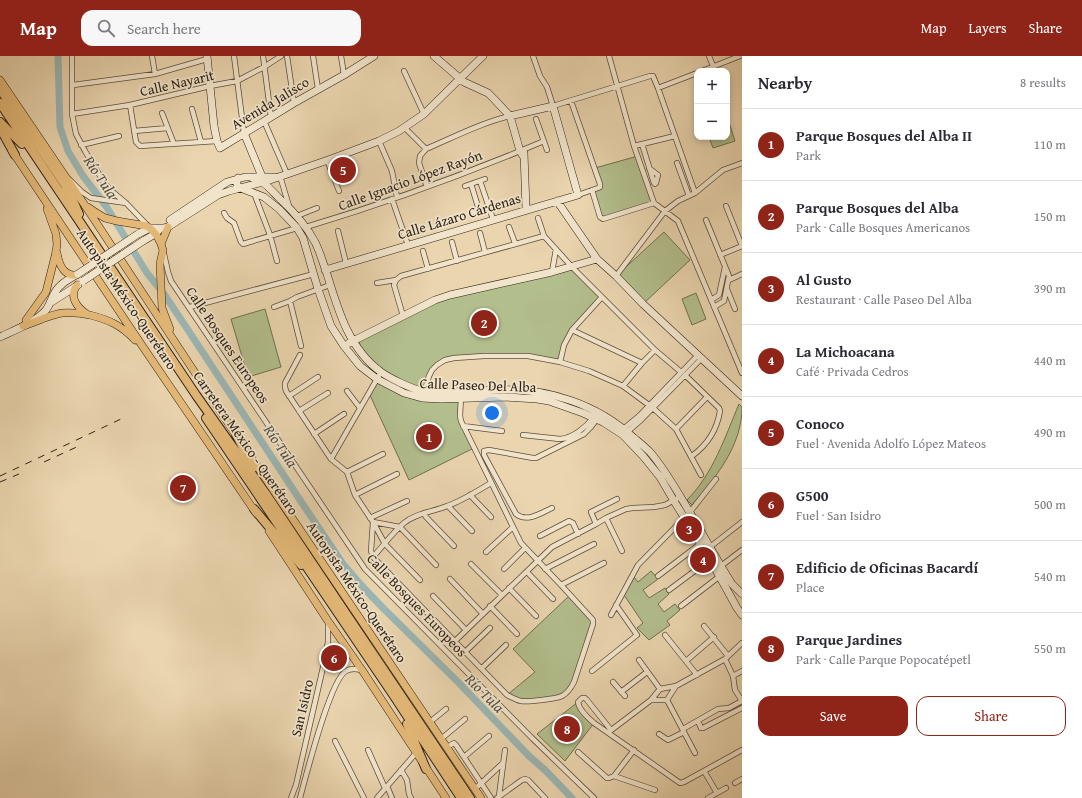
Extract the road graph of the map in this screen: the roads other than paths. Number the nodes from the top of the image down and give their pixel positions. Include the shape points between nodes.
1 (72, 56) edge
2 (152, 56) edge
3 (234, 56) edge
4 (263, 56) edge
5 (281, 56) edge
6 (287, 56) edge
7 (313, 56) edge
8 (341, 56) edge
9 (434, 56) edge
10 (483, 56) edge
11 (533, 56) edge
12 (609, 56) edge
13 (709, 56) edge
14 (740, 56) edge
15 (371, 57) edge
16 (207, 58) edge
17 (713, 66) junction
18 (264, 67) junction
19 (709, 68) edge
20 (404, 72) dead end
21 (156, 74) junction
22 (694, 74) edge
23 (344, 75) junction
24 (460, 78) junction
25 (0, 80) edge
26 (236, 81) junction
27 (73, 85) junction
28 (210, 86) junction
29 (618, 86) junction
30 (658, 88) junction
31 (0, 89) edge
32 (318, 90) junction
33 (572, 101) junction
34 (0, 103) edge
35 (294, 103) junction
36 (130, 105) junction
37 (553, 106) junction
38 (192, 109) dead end
39 (0, 112) edge
40 (162, 113) dead end
41 (72, 114) junction
42 (424, 114) junction
43 (509, 114) junction
44 (271, 117) junction
45 (536, 119) dead end
46 (264, 121) junction
47 (0, 122) edge
48 (0, 128) edge
49 (168, 128) junction
50 (405, 128) junction
51 (134, 131) junction
52 (0, 133) edge
53 (244, 134) junction
54 (119, 136) dead end
55 (675, 136) junction
56 (379, 141) junction
57 (544, 141) junction
58 (201, 142) junction
59 (22, 144) junction
60 (174, 144) junction
61 (642, 144) junction
62 (82, 145) junction
63 (218, 145) junction
64 (634, 146) junction
65 (426, 149) junction
66 (547, 150) dead end
67 (522, 152) junction
68 (15, 155) junction
69 (327, 160) junction
70 (677, 163) dead end
71 (742, 163) edge
72 (649, 168) dead end
73 (66, 176) junction
74 (281, 176) junction
75 (238, 178) junction
76 (263, 179) junction
77 (485, 179) dead end
78 (480, 181) junction
79 (241, 188) junction
80 (427, 188) junction
81 (592, 190) junction
82 (340, 191) dead end
83 (254, 193) junction
84 (695, 193) junction
85 (70, 194) junction
86 (578, 194) junction
87 (689, 196) junction
88 (43, 198) junction
89 (395, 198) junction
90 (82, 201) junction
91 (557, 201) junction
92 (126, 203) junction
93 (654, 203) junction
94 (726, 206) dead end
95 (489, 207) junction
96 (317, 208) dead end
97 (291, 210) junction
98 (479, 210) junction
99 (526, 210) junction
100 (665, 211) junction
101 (224, 213) dead end
102 (471, 213) dead end
103 (297, 216) junction
104 (538, 218) dead end
105 (493, 219) junction
106 (706, 220) dead end
107 (82, 224) junction
108 (97, 224) junction
109 (306, 227) junction
110 (509, 227) dead end
111 (150, 228) junction
112 (164, 228) junction
113 (297, 228) junction
114 (338, 231) dead end
115 (480, 233) dead end
116 (155, 234) junction
117 (270, 235) junction
118 (544, 236) junction
119 (741, 240) edge
120 (452, 242) dead end
121 (515, 243) junction
122 (408, 245) junction
123 (742, 246) edge
124 (162, 247) junction
125 (317, 247) junction
126 (556, 249) junction
127 (307, 250) junction
128 (56, 251) junction
129 (423, 251) dead end
130 (485, 252) junction
131 (720, 255) junction
132 (597, 259) junction
133 (457, 260) junction
134 (277, 261) dead end
135 (346, 263) junction
136 (572, 267) junction
137 (725, 267) junction
138 (428, 269) junction
139 (325, 270) junction
140 (552, 272) junction
141 (77, 274) junction
142 (314, 274) junction
143 (742, 274) edge
144 (616, 276) junction
145 (396, 280) junction
146 (729, 280) junction
147 (80, 283) junction
148 (377, 283) dead end
149 (330, 285) junction
150 (727, 289) junction
151 (318, 290) junction
152 (602, 297) junction
153 (711, 300) junction
154 (290, 301) junction
155 (50, 303) junction
156 (190, 307) junction
157 (274, 307) dead end
158 (714, 307) junction
159 (735, 309) dead end
160 (90, 316) junction
161 (404, 316) junction
162 (25, 323) junction
163 (572, 330) junction
164 (0, 333) edge
165 (0, 337) edge
166 (352, 341) junction
167 (301, 346) dead end
168 (344, 346) junction
169 (178, 348) junction
170 (655, 350) junction
171 (300, 355) dead end
172 (699, 357) junction
173 (560, 362) junction
174 (642, 363) junction
175 (157, 367) junction
176 (381, 372) junction
177 (742, 373) edge
178 (683, 374) junction
179 (318, 377) dead end
180 (377, 379) junction
181 (623, 386) junction
182 (347, 391) dead end
183 (328, 393) dead end
184 (423, 395) junction
185 (461, 395) junction
186 (289, 396) junction
187 (742, 396) edge
188 (707, 397) junction
189 (651, 407) junction
190 (360, 408) junction
191 (299, 411) junction
192 (344, 414) dead end
193 (596, 416) junction
194 (465, 426) junction
195 (676, 429) junction
196 (502, 431) dead end
197 (623, 432) junction
198 (236, 434) junction
199 (314, 434) junction
200 (523, 435) dead end
201 (383, 454) dead end
202 (692, 456) junction
203 (331, 459) junction
204 (347, 472) junction
205 (397, 474) dead end
206 (701, 475) dead end
207 (716, 479) dead end
208 (491, 483) junction
209 (266, 494) junction
210 (470, 494) junction
211 (355, 495) junction
212 (680, 497) junction
213 (617, 499) dead end
214 (408, 501) dead end
215 (674, 501) junction
216 (448, 506) junction
217 (552, 508) dead end
218 (254, 509) junction
219 (690, 512) junction
220 (424, 513) junction
221 (491, 517) dead end
222 (606, 518) junction
223 (684, 518) junction
224 (371, 520) junction
225 (742, 522) edge
226 (596, 524) junction
227 (513, 526) junction
228 (400, 527) junction
229 (472, 531) dead end
230 (578, 534) junction
231 (540, 536) dead end
232 (385, 544) junction
233 (594, 544) dead end
234 (700, 544) junction
235 (454, 546) dead end
236 (710, 547) junction
237 (525, 548) junction
238 (742, 550) edge
239 (622, 551) dead end
240 (486, 552) dead end
241 (374, 557) junction
242 (712, 557) junction
243 (537, 561) junction
244 (604, 563) dead end
245 (471, 564) dead end
246 (436, 565) dead end
247 (721, 566) junction
248 (504, 569) dead end
249 (545, 569) junction
250 (526, 572) junction
251 (658, 576) dead end
252 (720, 576) junction
253 (315, 579) junction
254 (420, 580) dead end
255 (450, 580) dead end
256 (561, 585) junction
257 (510, 588) junction
258 (670, 590) dead end
259 (742, 594) edge
260 (502, 595) junction
261 (433, 596) dead end
262 (553, 599) dead end
263 (616, 605) junction
264 (490, 606) junction
265 (681, 606) dead end
266 (483, 614) junction
267 (611, 615) dead end
268 (742, 615) edge
269 (536, 616) dead end
270 (328, 621) junction
271 (704, 626) dead end
272 (490, 628) dead end
273 (466, 630) junction
274 (517, 634) dead end
275 (665, 634) dead end
276 (714, 637) junction
277 (454, 642) junction
278 (742, 643) edge
279 (506, 645) dead end
280 (465, 652) junction
281 (727, 658) junction
282 (639, 660) dead end
283 (686, 661) junction
284 (482, 668) junction
285 (362, 670) junction
286 (592, 671) dead end
287 (742, 671) edge
288 (647, 672) junction
289 (697, 675) junction
290 (733, 676) junction
291 (613, 682) dead end
292 (676, 686) junction
293 (666, 688) junction
294 (660, 689) junction
295 (621, 692) junction
296 (394, 696) junction
297 (625, 696) dead end
298 (668, 697) junction
299 (651, 700) junction
300 (742, 701) edge
301 (723, 708) junction
302 (742, 708) edge
303 (446, 709) dead end
304 (727, 716) junction
305 (465, 719) dead end
306 (698, 721) junction
307 (430, 722) junction
308 (610, 731) junction
309 (683, 731) junction
310 (660, 734) dead end
311 (489, 736) dead end
312 (441, 739) junction
313 (335, 741) dead end
314 (447, 747) junction
315 (368, 750) dead end
316 (505, 750) dead end
317 (634, 750) junction
318 (742, 750) edge
319 (578, 752) dead end
320 (416, 753) junction
321 (695, 753) dead end
322 (464, 757) junction
323 (504, 763) junction
324 (426, 769) junction
325 (401, 770) junction
326 (704, 771) junction
327 (614, 776) junction
328 (742, 779) edge
329 (481, 783) junction
330 (735, 783) dead end
331 (386, 787) junction
332 (726, 788) dead end
333 (475, 789) junction
334 (655, 790) dead end
335 (717, 793) junction
336 (498, 797) edge
337 (543, 797) edge
338 (291, 798) edge
339 (300, 798) edge
340 (364, 798) edge
341 (377, 798) edge
342 (392, 798) edge
343 (411, 798) edge
344 (446, 798) edge
345 (461, 798) edge
346 (470, 798) edge
347 (481, 798) edge
348 (491, 798) edge
349 (594, 798) edge
350 (708, 798) edge

1 - 27 street
2 - 21 street
3 - 26 street
4 - 18 street
5 - 18 street, Calle Nayarit
6 - 35 street
7 - 32 street
8 - 23 street
9 - 24 main road
10 - 24 main road
11 - 37 street
12 - 29 street
13 - 17 street
14 - 17 street
15 - 23 main road, Avenida Jalisco
16 - 21 street
16 - 28 main road
17 - 19 street
18 - 26 street, Calle Nayarit
18 - 44 street
20 - 42 street
21 - 27 street
22 - 30 street
23 - 32 main road, Avenida Jalisco
24 - 42 main road
24 - 43 main road via 488,93
25 - 73 main road, Autopista México-Querétaro
26 - 28 street, Calle Nayarit
26 - 53 street
27 - 41 street
28 - 36 street, Calle Nayarit
28 - 63 main road
29 - 30 street via 653,76
29 - 33 street
29 - 64 street
30 - 55 street
31 - 85 highway
32 - 35 main road, Avenida Jalisco
33 - 37 street
33 - 81 street, Calle Lázaro Cárdenas via 600,184 600,187
34 - 107 highway, Carretera México - Querétaro
35 - 44 main road, Avenida Jalisco
36 - 41 street, Calle Nayarit
36 - 51 street
37 - 43 main road
37 - 86 main road
38 - 58 street
39 - 59 highway, Carretera México - Querétaro
40 - 49 street
41 - 62 street via 74,129
42 - 50 main road
43 - 65 street
43 - 67 main road
44 - 46 main road, Avenida Jalisco
45 - 57 street
46 - 53 main road, Avenida Jalisco
46 - 74 street
47 - 59 highway
48 - 68 highway
49 - 51 street
49 - 60 street
50 - 56 main road
50 - 65 street
51 - 60 street via 136,142 140,146
52 - 68 main road, Autopista México-Querétaro
53 - 63 main road, Avenida Jalisco
53 - 76 main road
54 - 62 street
55 - 61 street
55 - 84 street
56 - 69 main road
56 - 89 street via 392,171
57 - 66 street
57 - 67 street, Calle Ignacio López Rayón
58 - 60 street
58 - 63 street
59 - 253 highway, Carretera México - Querétaro
61 - 64 street
61 - 72 street
62 - 92 street via 105,184
64 - 93 street
65 - 80 street via 420,156 419,163
67 - 80 street, Calle Ignacio López Rayón
67 - 99 main road
68 - 88 main road, Autopista México-Querétaro
69 - 74 main road
69 - 82 street
70 - 87 street
71 - 84 street via 723,170
73 - 90 main road, Autopista México-Querétaro
73 - 92 street via 92,198
74 - 76 main road
74 - 97 street
75 - 76 main road
75 - 79 main road via 236,183
75 - 112 main road via 218,188 165,224
76 - 79 main road
76 - 97 main road, Calle Paseo Del Alba
77 - 78 street
78 - 95 street
78 - 98 street via 468,185
79 - 83 main road, Calle Paseo Del Alba
79 - 112 main road via 218,195
80 - 89 street, Calle Ignacio López Rayón
81 - 86 street, Calle Lázaro Cárdenas
81 - 93 street via 602,219
83 - 113 main road, Calle Paseo Del Alba via 264,197
83 - 117 street
84 - 87 street
85 - 107 highway
85 - 108 main road
86 - 91 main road, Calle Lázaro Cárdenas
87 - 100 street
88 - 128 main road via 56,234
88 - 175 main road, Autopista México-Querétaro
89 - 109 street, Calle Ignacio López Rayón
89 - 122 street
90 - 108 main road, Autopista México-Querétaro
90 - 111 main road via 105,218
91 - 99 main road, Calle Lázaro Cárdenas
91 - 132 main road
92 - 111 street
93 - 100 street
94 - 119 street
95 - 98 street
95 - 105 street
96 - 103 street
97 - 103 main road, Calle Paseo Del Alba
98 - 102 street
99 - 105 main road, Calle Lázaro Cárdenas
100 - 144 street
100 - 153 street via 678,221
101 - 117 street via 226,218 234,222 243,244
103 - 109 main road, Calle Paseo Del Alba
104 - 118 street
105 - 122 main road, Calle Lázaro Cárdenas
106 - 131 street
107 - 209 highway, Carretera México - Querétaro via 196,395
108 - 169 main road, Autopista México-Querétaro
109 - 125 main road, Calle Paseo Del Alba
110 - 121 street
111 - 112 main road
111 - 116 main road
111 - 141 main road, bridge
112 - 116 main road
112 - 124 main road
113 - 117 street
113 - 127 main road, Calle Paseo Del Alba
114 - 135 street
115 - 130 street
116 - 124 main road
116 - 147 main road, bridge
117 - 134 street
118 - 121 street
118 - 126 street
119 - 123 street
120 - 133 street
121 - 130 street
122 - 135 main road, Calle Lázaro Cárdenas
123 - 131 street
124 - 156 street, Calle Bosques Europeos via 170,278
124 - 169 main road via 162,305
125 - 127 main road via 313,245
125 - 139 main road, Calle Paseo Del Alba
126 - 136 street
126 - 140 street
127 - 142 main road, Calle Paseo Del Alba
128 - 141 main road via 63,270 69,274
128 - 162 main road via 48,287
129 - 138 street
130 - 133 street
131 - 137 street
132 - 136 main road
132 - 144 main road
133 - 138 street
135 - 139 main road, Calle Lázaro Cárdenas
136 - 140 main road
136 - 152 street
137 - 146 street
137 - 153 street via 719,295
138 - 145 street via 401,276
139 - 149 main road, Calle Paseo Del Alba
140 - 161 main road via 450,295
141 - 155 main road via 56,290
142 - 151 main road, Calle Paseo Del Alba
142 - 156 street
143 - 146 street
144 - 172 main road
145 - 148 street
145 - 161 street via 394,285
146 - 150 street
147 - 155 main road
147 - 160 main road via 74,292 75,301
149 - 151 street
149 - 166 main road, Calle Paseo Del Alba
150 - 158 street via 724,302
150 - 159 street
151 - 154 street
151 - 168 main road, Calle Paseo Del Alba via 331,326
152 - 163 street
152 - 170 street
153 - 158 street
154 - 157 street
154 - 167 street
155 - 162 main road
156 - 349 street, Calle Bosques Europeos via 365,569
158 - 177 street
160 - 162 main road via 62,313
160 - 175 main road via 99,317 122,328
161 - 166 main road
162 - 164 main road
162 - 165 main road
163 - 173 street
163 - 174 street
166 - 168 main road
166 - 176 main road, Calle Paseo Del Alba
168 - 180 main road, Calle Paseo Del Alba via 360,366
169 - 198 main road, Autopista México-Querétaro
170 - 174 street
170 - 178 street
171 - 186 street, Calle Bosques Europeos via 285,383
172 - 178 street
172 - 187 main road
173 - 181 street
173 - 184 street via 528,356 484,356 445,360 432,370
174 - 181 street
175 - 218 main road, Autopista México-Querétaro
176 - 180 street
176 - 184 main road, Calle Paseo Del Alba
178 - 188 street
178 - 189 street
179 - 186 street
180 - 184 main road, Calle Paseo Del Alba via 404,393
180 - 190 street
181 - 189 street
182 - 190 street
183 - 191 street
184 - 185 main road, Calle Paseo Del Alba
185 - 193 main road, Calle Paseo Del Alba via 508,390 534,391 568,400
185 - 194 street via 460,416
186 - 191 street, Calle Bosques Europeos
188 - 195 street
188 - 202 street via 719,408 720,414 716,428 708,441
189 - 195 street
189 - 197 street via 641,420
190 - 203 street
191 - 199 street, Calle Bosques Europeos
192 - 199 street
193 - 197 main road, Calle Paseo Del Alba via 607,417
193 - 200 street via 585,427 564,439
193 - 217 street via 584,434 536,458 484,451 516,514 525,518
194 - 196 street
194 - 208 street
195 - 202 street
197 - 212 main road, Calle Paseo Del Alba via 649,451
197 - 215 main road, Calle Paseo Del Alba via 660,477
198 - 209 highway
198 - 307 main road, Autopista México-Querétaro
199 - 203 street, Calle Bosques Europeos
201 - 204 street
202 - 206 street
203 - 204 street, Calle Bosques Europeos
204 - 211 street, Calle Bosques Europeos
205 - 211 street
207 - 219 street
208 - 210 street
208 - 227 street
209 - 346 highway, Carretera México - Querétaro
210 - 216 street
210 - 221 street
211 - 224 street, Calle Bosques Europeos
212 - 215 street
212 - 219 main road, Calle Paseo Del Alba
213 - 226 street via 591,512
214 - 224 street
215 - 222 street via 654,507 626,509
215 - 223 main road, Calle Paseo Del Alba
216 - 220 street
216 - 229 street
218 - 253 highway via 294,558
218 - 270 main road, Autopista México-Querétaro
219 - 223 street
219 - 236 main road, Calle Paseo Del Alba
220 - 228 street
220 - 235 street
222 - 226 street
222 - 239 street
223 - 234 main road, Calle Paseo Del Alba
223 - 263 street via 638,565
224 - 228 street
224 - 232 street, Calle Bosques Europeos
224 - 241 street via 371,552
225 - 236 street
226 - 230 street
227 - 237 street
227 - 240 street
228 - 232 street
228 - 246 street
230 - 231 street via 573,523 569,521
230 - 243 street via 552,547
232 - 241 street
232 - 254 street, Calle Bosques Europeos
233 - 249 street
234 - 242 main road, Calle Paseo Del Alba
234 - 251 street
236 - 242 main road, Calle Paseo Del Alba
237 - 243 street
237 - 248 street
238 - 247 street
241 - 277 street
242 - 247 main road, Calle Paseo Del Alba
242 - 252 main road, Calle Paseo Del Alba
242 - 258 street
243 - 249 street
243 - 250 street
244 - 256 street
245 - 260 street
247 - 259 main road, Calle Paseo Del Alba
249 - 256 street
250 - 257 street
250 - 262 street
252 - 265 street
252 - 268 main road, Calle Paseo Del Alba
253 - 296 highway, Carretera México - Querétaro
255 - 266 street
256 - 284 street via 593,620 574,682 567,693 557,698 528,701 513,698 507,695
257 - 260 street
257 - 269 street
260 - 264 street
261 - 273 street
263 - 267 street
263 - 286 street via 637,635
264 - 266 street
264 - 274 street
266 - 273 street
270 - 285 main road, Autopista México-Querétaro
270 - 338 street, San Isidro via 324,663
271 - 276 street
272 - 280 street
273 - 277 street
275 - 283 street
276 - 281 street
276 - 283 street
277 - 280 street
278 - 281 street
279 - 284 street
280 - 284 street
281 - 289 street
281 - 290 street
282 - 288 street
283 - 289 street
285 - 320 main road, Autopista México-Querétaro
285 - 339 street, San Isidro via 346,671 334,687 319,728
287 - 290 street
288 - 294 street
288 - 295 street
289 - 292 street
290 - 300 street via 735,690
291 - 295 street
292 - 293 street
292 - 298 street
293 - 294 street
293 - 298 street
294 - 299 street
295 - 297 street
296 - 324 highway
296 - 345 highway, Carretera México - Querétaro
298 - 299 street
298 - 309 street
299 - 308 street
300 - 301 street via 729,708
301 - 304 street
301 - 306 street
302 - 304 street
303 - 307 street
304 - 306 street via 703,728
305 - 312 street
306 - 309 street
307 - 312 main road, Autopista México-Querétaro
308 - 308 street via 589,718 579,707 578,702 582,698 587,700
308 - 317 street
309 - 310 street via 668,740
309 - 321 street
311 - 322 street
312 - 314 main road, Autopista México-Querétaro
313 - 340 street
314 - 322 street via 454,743
314 - 333 main road, Autopista México-Querétaro
315 - 331 street
316 - 323 street
317 - 326 street via 680,783
317 - 327 street
318 - 326 street
319 - 327 street via 607,778
320 - 324 main road, Autopista México-Querétaro
320 - 325 street
322 - 329 street
323 - 329 street
323 - 336 street
324 - 344 main road, Autopista México-Querétaro
325 - 331 street
325 - 343 street via 407,780
326 - 335 street
327 - 334 street
328 - 330 street
329 - 333 street
329 - 348 street
331 - 341 street
331 - 342 street
332 - 335 street
333 - 347 main road, Autopista México-Querétaro
335 - 350 street
336 - 337 street via 526,779

